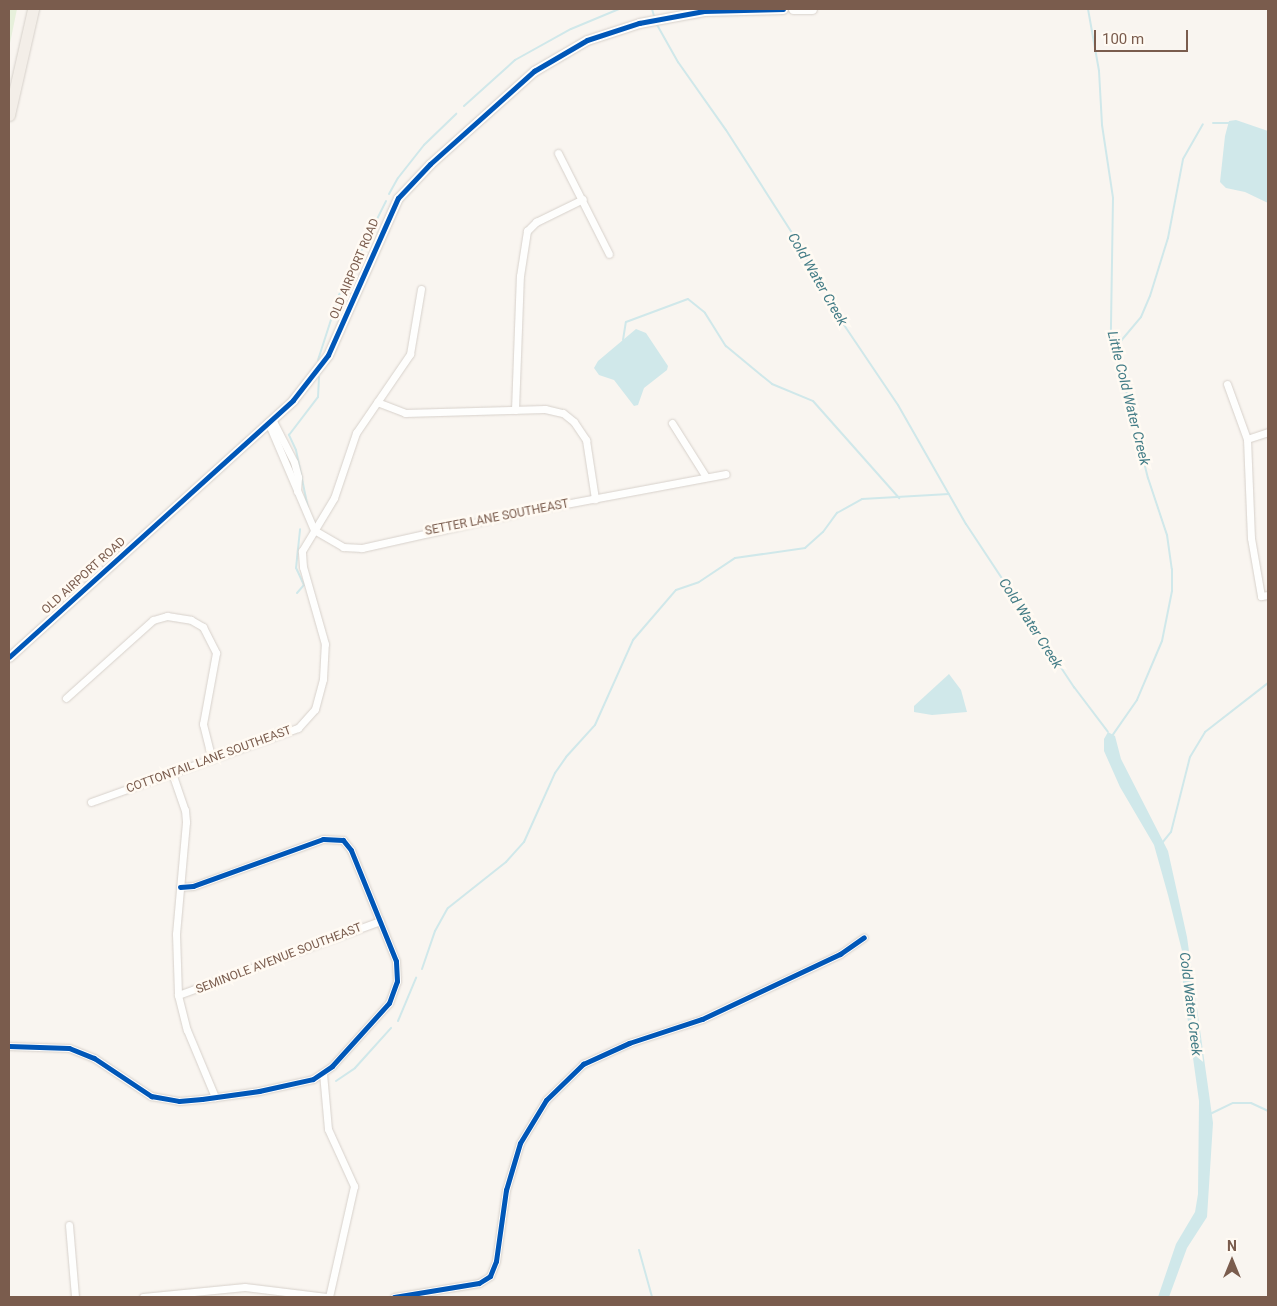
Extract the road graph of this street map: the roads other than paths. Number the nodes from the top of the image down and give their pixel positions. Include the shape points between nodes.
1 (32, 9) edge
2 (783, 9) edge
3 (793, 9) edge
4 (812, 9) edge
5 (9, 115) edge
6 (558, 153) dead end
7 (583, 199) junction
8 (610, 254) dead end
9 (421, 289) dead end
10 (1227, 384) dead end
11 (377, 402) junction
12 (515, 410) junction
13 (270, 420) junction
14 (672, 423) dead end
15 (1268, 432) edge
16 (1247, 439) junction
17 (726, 474) dead end
18 (706, 477) junction
19 (595, 499) junction
20 (314, 530) junction
21 (1268, 595) edge
22 (9, 657) edge
23 (66, 698) dead end
24 (212, 759) junction
25 (172, 773) junction
26 (92, 802) dead end
27 (180, 887) junction
28 (380, 921) junction
29 (864, 937) dead end
30 (178, 996) junction
31 (9, 1046) edge
32 (323, 1073) junction
33 (216, 1097) junction
34 (69, 1225) dead end
35 (75, 1297) edge
36 (143, 1297) edge
37 (327, 1297) edge
38 (394, 1297) edge

1 - 5 main road
2 - 13 street, OLD AIRPORT ROAD via 704,11 639,23 587,40 540,67 407,186 388,218 328,354 292,400
3 - 4 street
6 - 7 street
7 - 8 street
7 - 12 street via 536,222 527,232 520,276
9 - 11 street, COTTONTAIL LANE SOUTHEAST via 410,354
10 - 16 street
11 - 12 street via 405,413
11 - 20 street, COTTONTAIL LANE SOUTHEAST via 349,445 334,498
12 - 19 street via 555,410 574,422 586,440
13 - 20 street via 294,462 298,477 297,493
13 - 22 street, OLD AIRPORT ROAD
14 - 18 street
15 - 16 street
16 - 21 street via 1251,538 1261,596
17 - 18 street, SETTER LANE SOUTHEAST
18 - 19 street, SETTER LANE SOUTHEAST
19 - 20 street, SETTER LANE SOUTHEAST via 362,548 329,542
20 - 24 street, COTTONTAIL LANE SOUTHEAST via 302,558 325,636 323,679 315,709 298,728
23 - 24 street via 153,620 167,616 191,620 202,627 216,653 203,724
24 - 25 street, COTTONTAIL LANE SOUTHEAST
25 - 26 street, COTTONTAIL LANE SOUTHEAST
25 - 27 street via 186,810
27 - 28 street via 193,886 323,840 343,840 351,850
27 - 30 street via 175,943
28 - 30 street, SEMINOLE AVENUE SOUTHEAST
28 - 32 street via 397,967 396,989 380,1015
29 - 38 street via 840,954 702,1019 629,1042 583,1064 546,1100 520,1143 506,1190 496,1261 488,1278 480,1283
30 - 33 street via 187,1030
31 - 33 street via 77,1050 133,1086 167,1100
32 - 33 street via 303,1082
32 - 37 street via 328,1130 354,1186
34 - 35 street
36 - 37 street via 244,1287

